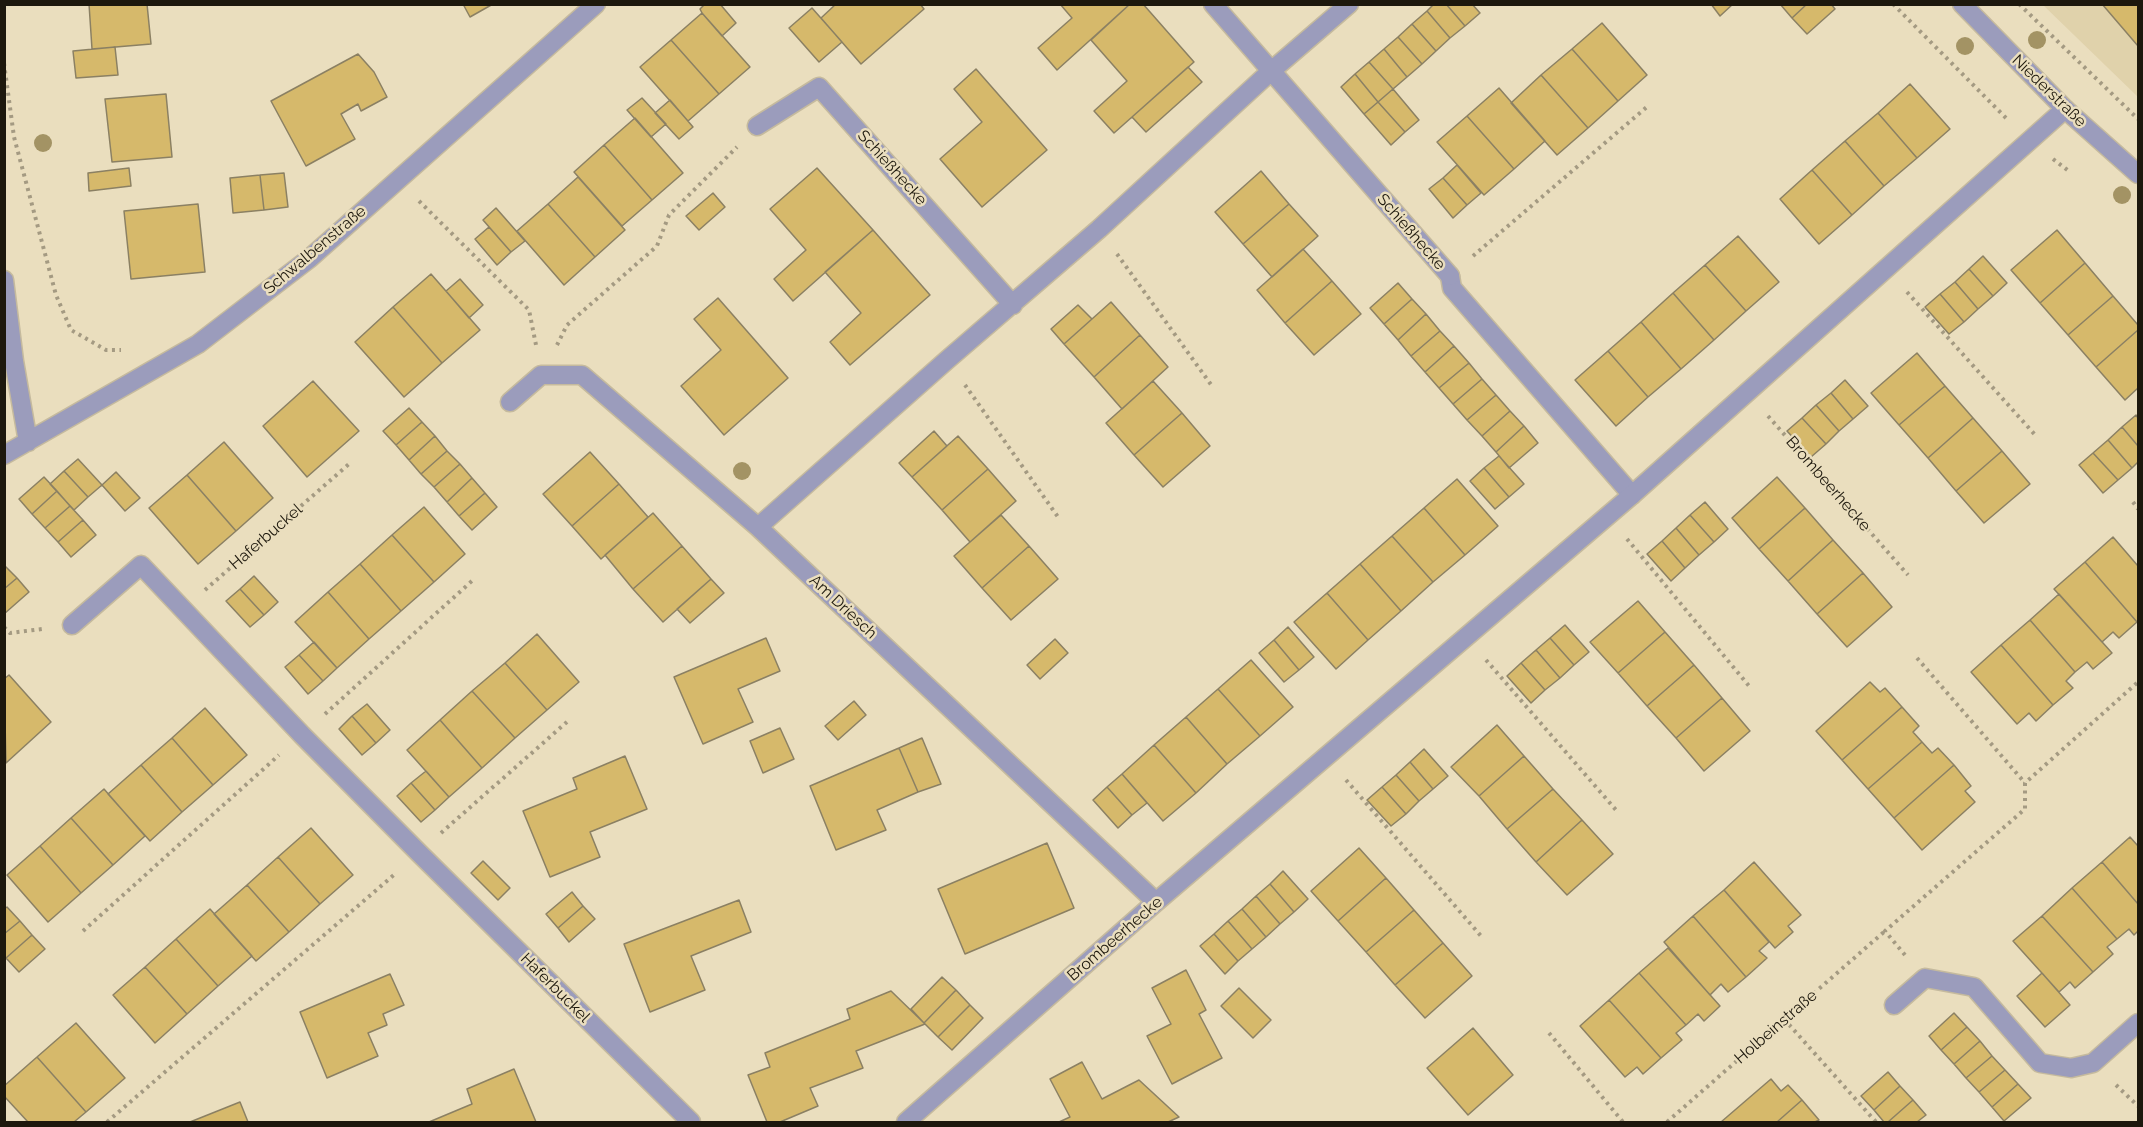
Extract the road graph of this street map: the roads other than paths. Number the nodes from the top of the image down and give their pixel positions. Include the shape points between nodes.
1 (596, 4) edge
2 (1213, 4) edge
3 (1349, 4) edge
4 (1962, 4) edge
5 (1270, 72) junction
6 (2065, 109) junction
7 (758, 126) road end
8 (2139, 174) edge
9 (4, 280) edge
10 (1013, 305) junction
11 (510, 402) dead end
12 (28, 442) junction
13 (4, 455) edge
14 (1632, 495) junction
15 (758, 527) junction
16 (72, 625) road end
17 (1156, 902) junction
18 (1894, 1005) dead end
19 (2139, 1023) edge
20 (691, 1122) edge
21 (906, 1122) edge

1 - 12 street, Schwalbenstraße via 310,258 198,344
2 - 5 street, Schießhecke
3 - 5 street
4 - 6 street, Niederstraße
5 - 10 street
5 - 14 street, Schießhecke via 1450,276 1452,288
6 - 8 street, Niederstraße
6 - 14 street, Brombeerhecke
7 - 10 street, Schießhecke via 819,87
9 - 12 street
10 - 15 street
11 - 15 street, Am Driesch via 542,375 582,375
12 - 13 street, Schwalbenstraße
14 - 17 street, Brombeerhecke
15 - 17 street, Am Driesch
16 - 20 street, Haferbuckel via 141,566 419,853
17 - 21 street, Brombeerhecke
18 - 19 street via 1925,978 1974,987 2040,1063 2071,1068 2093,1064

